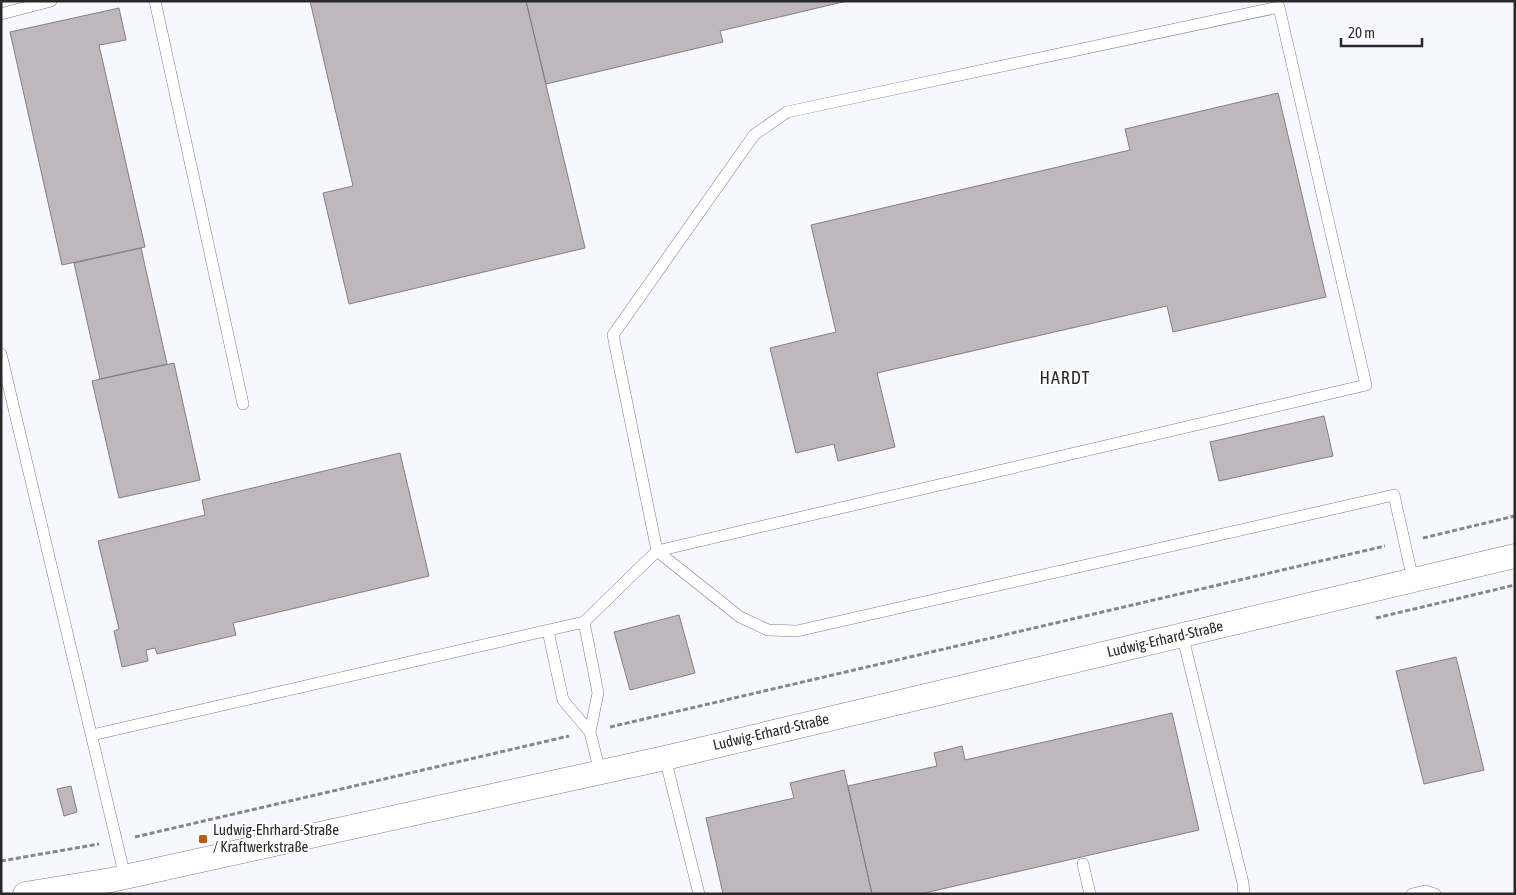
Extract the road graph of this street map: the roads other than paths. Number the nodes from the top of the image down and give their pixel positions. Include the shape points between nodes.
1 (51, 1) edge
2 (154, 1) edge
3 (1, 14) edge
4 (1, 354) edge
5 (242, 404) dead end
6 (656, 551) junction
7 (1515, 556) edge
8 (1413, 580) junction
9 (584, 622) junction
10 (548, 631) junction
11 (1182, 634) junction
12 (590, 732) junction
13 (92, 735) junction
14 (665, 758) junction
15 (600, 772) junction
16 (1083, 864) dead end
17 (117, 884) edge
18 (25, 894) edge
19 (699, 894) edge
20 (1090, 894) edge
21 (1244, 894) edge
22 (1412, 894) edge
23 (1436, 894) edge

1 - 3 lane
2 - 5 lane
4 - 13 lane
6 - 6 lane via 613,334 754,135 787,112 1279,7 1366,385
6 - 8 lane via 740,617 768,630 797,631 1394,495
6 - 9 lane
7 - 8 street, Ludwig-Erhard-Straße
8 - 11 street, Ludwig-Erhard-Straße
9 - 10 lane
9 - 12 lane via 598,693
10 - 12 lane via 563,700
10 - 13 lane
11 - 14 street, Ludwig-Erhard-Straße
11 - 21 lane
12 - 15 lane
13 - 17 lane via 117,841
14 - 15 street, Ludwig-Erhard-Straße
14 - 19 lane
15 - 17 street, Ludwig-Erhard-Straße
16 - 20 lane
17 - 18 street, Ludwig-Erhard-Straße
22 - 23 lane via 1425,891

